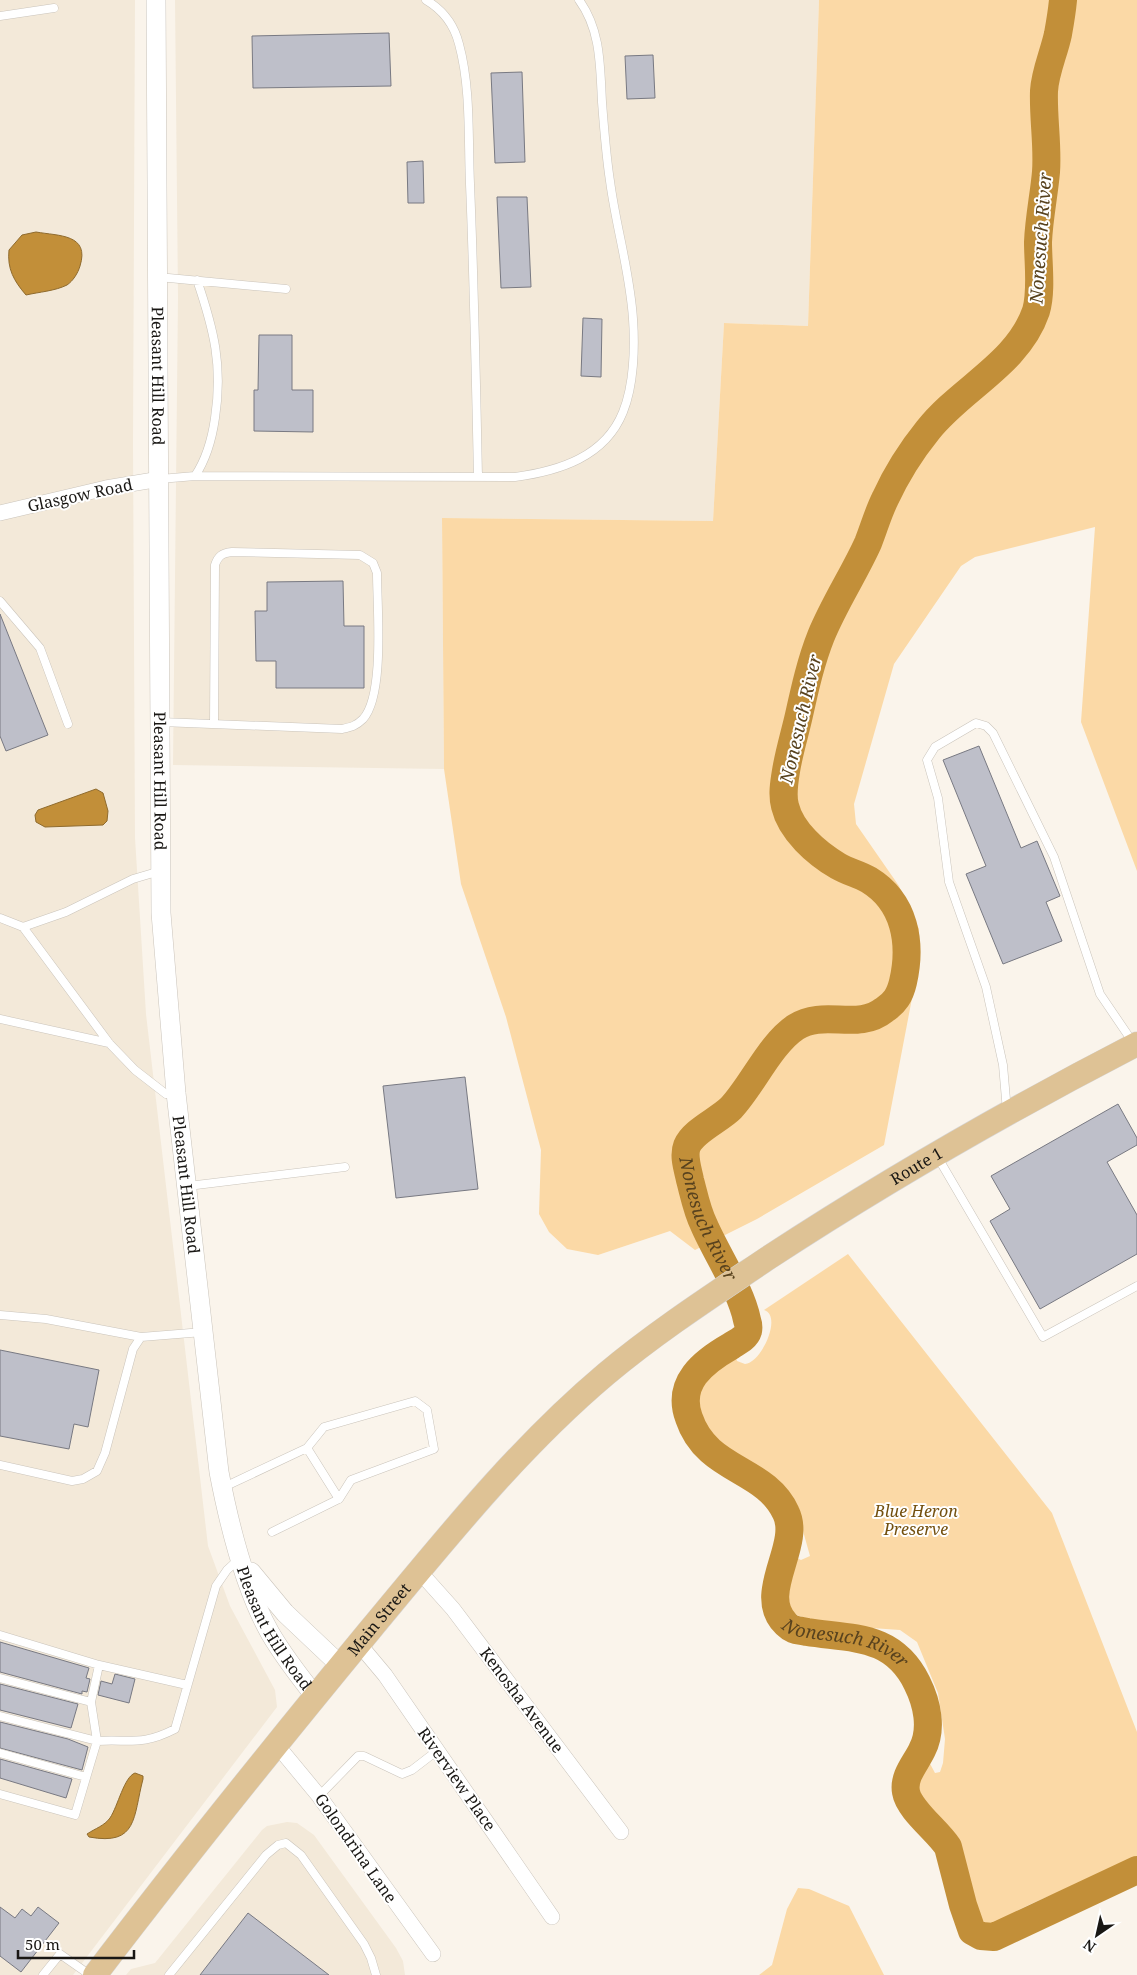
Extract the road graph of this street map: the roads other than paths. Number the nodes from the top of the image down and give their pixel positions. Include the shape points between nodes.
1 (156, 0) edge
2 (426, 0) edge
3 (579, 0) edge
4 (54, 8) dead end
5 (0, 16) edge
6 (158, 277) junction
7 (197, 280) junction
8 (286, 289) dead end
9 (195, 476) junction
10 (478, 477) junction
11 (160, 479) junction
12 (0, 512) edge
13 (0, 602) edge
14 (160, 722) junction
15 (68, 724) dead end
16 (214, 724) junction
17 (161, 871) junction
18 (0, 918) edge
19 (24, 926) junction
20 (0, 1019) edge
21 (109, 1043) junction
22 (1136, 1046) edge
23 (176, 1093) junction
24 (1008, 1113) junction
25 (936, 1154) junction
26 (345, 1167) dead end
27 (188, 1186) junction
28 (1137, 1286) edge
29 (703, 1303) joint
30 (0, 1315) edge
31 (204, 1332) junction
32 (141, 1337) junction
33 (307, 1448) junction
34 (0, 1465) edge
35 (222, 1488) junction
36 (339, 1499) junction
37 (272, 1532) dead end
38 (241, 1557) junction
39 (419, 1571) junction
40 (0, 1635) edge
41 (359, 1644) junction
42 (98, 1665) junction
43 (340, 1665) junction
44 (0, 1678) edge
45 (187, 1685) junction
46 (315, 1696) junction
47 (91, 1702) junction
48 (0, 1716) edge
49 (97, 1741) junction
50 (276, 1744) junction
51 (438, 1750) junction
52 (0, 1752) edge
53 (86, 1777) junction
54 (0, 1794) edge
55 (319, 1796) junction
56 (621, 1832) dead end
57 (552, 1917) dead end
58 (433, 1954) dead end
59 (99, 1971) edge
60 (43, 1975) edge
61 (169, 1975) edge
62 (376, 1975) edge

1 - 6 street, Pleasant Hill Road
2 - 10 lane via 438,7 454,28 466,78
3 - 10 lane via 594,28 600,58 610,181 633,319 628,391 623,412 610,435 580,459 543,473
4 - 5 lane
6 - 7 lane
6 - 11 street, Pleasant Hill Road
7 - 8 lane
7 - 9 lane via 212,324 219,368 213,432
9 - 10 lane
9 - 11 lane
11 - 12 street, Glasgow Road
11 - 14 street, Pleasant Hill Road
13 - 15 lane via 40,648
14 - 16 lane
14 - 17 street, Pleasant Hill Road
16 - 16 lane via 342,729 354,726 364,718 373,699 377,673 377,573 373,562 360,555 232,552 218,557 215,565
17 - 19 lane via 133,879 80,905
17 - 23 street, Pleasant Hill Road via 165,976
18 - 19 lane
19 - 21 lane
20 - 21 lane
21 - 23 lane via 135,1070 166,1094
22 - 24 main road, Route 1
22 - 24 lane via 1100,994 1054,857 993,733 976,723 935,747 927,760 938,798 949,882 986,987 1003,1065
23 - 27 street, Pleasant Hill Road
24 - 25 main road, Route 1
25 - 28 lane via 1043,1337
25 - 29 main road, Route 1
26 - 27 lane
27 - 31 street, Pleasant Hill Road
29 - 39 main road, Main Street via 636,1351 580,1397 495,1481
30 - 32 lane via 46,1319
31 - 32 lane
31 - 35 street, Pleasant Hill Road
32 - 34 lane via 133,1349 105,1453 97,1470 83,1478 68,1480
33 - 35 lane
33 - 36 lane
33 - 36 lane via 324,1427 415,1401 427,1410 434,1449 352,1480
35 - 38 street, Pleasant Hill Road
36 - 37 lane
38 - 43 street, Pleasant Hill Road via 266,1593
38 - 45 lane via 216,1586
38 - 46 street, Pleasant Hill Road via 256,1605 270,1633
39 - 41 main road, Main Street
39 - 56 street, Kenosha Avenue via 453,1608
40 - 42 lane
41 - 43 main road, Main Street
41 - 51 street, Riverview Place via 386,1675
42 - 45 lane
42 - 47 lane
43 - 46 main road, Main Street
44 - 47 lane
45 - 49 lane via 175,1729 157,1739
46 - 50 main road, Main Street
47 - 49 lane
48 - 49 lane
49 - 53 lane
50 - 55 street, Golondrina Lane
50 - 59 main road, Main Street
51 - 55 lane via 402,1774 358,1756
51 - 57 street, Riverview Place
52 - 53 lane
53 - 54 lane via 75,1815
55 - 58 street, Golondrina Lane
59 - 60 lane via 60,1954
61 - 62 lane via 266,1855 286,1843 301,1855 364,1944

